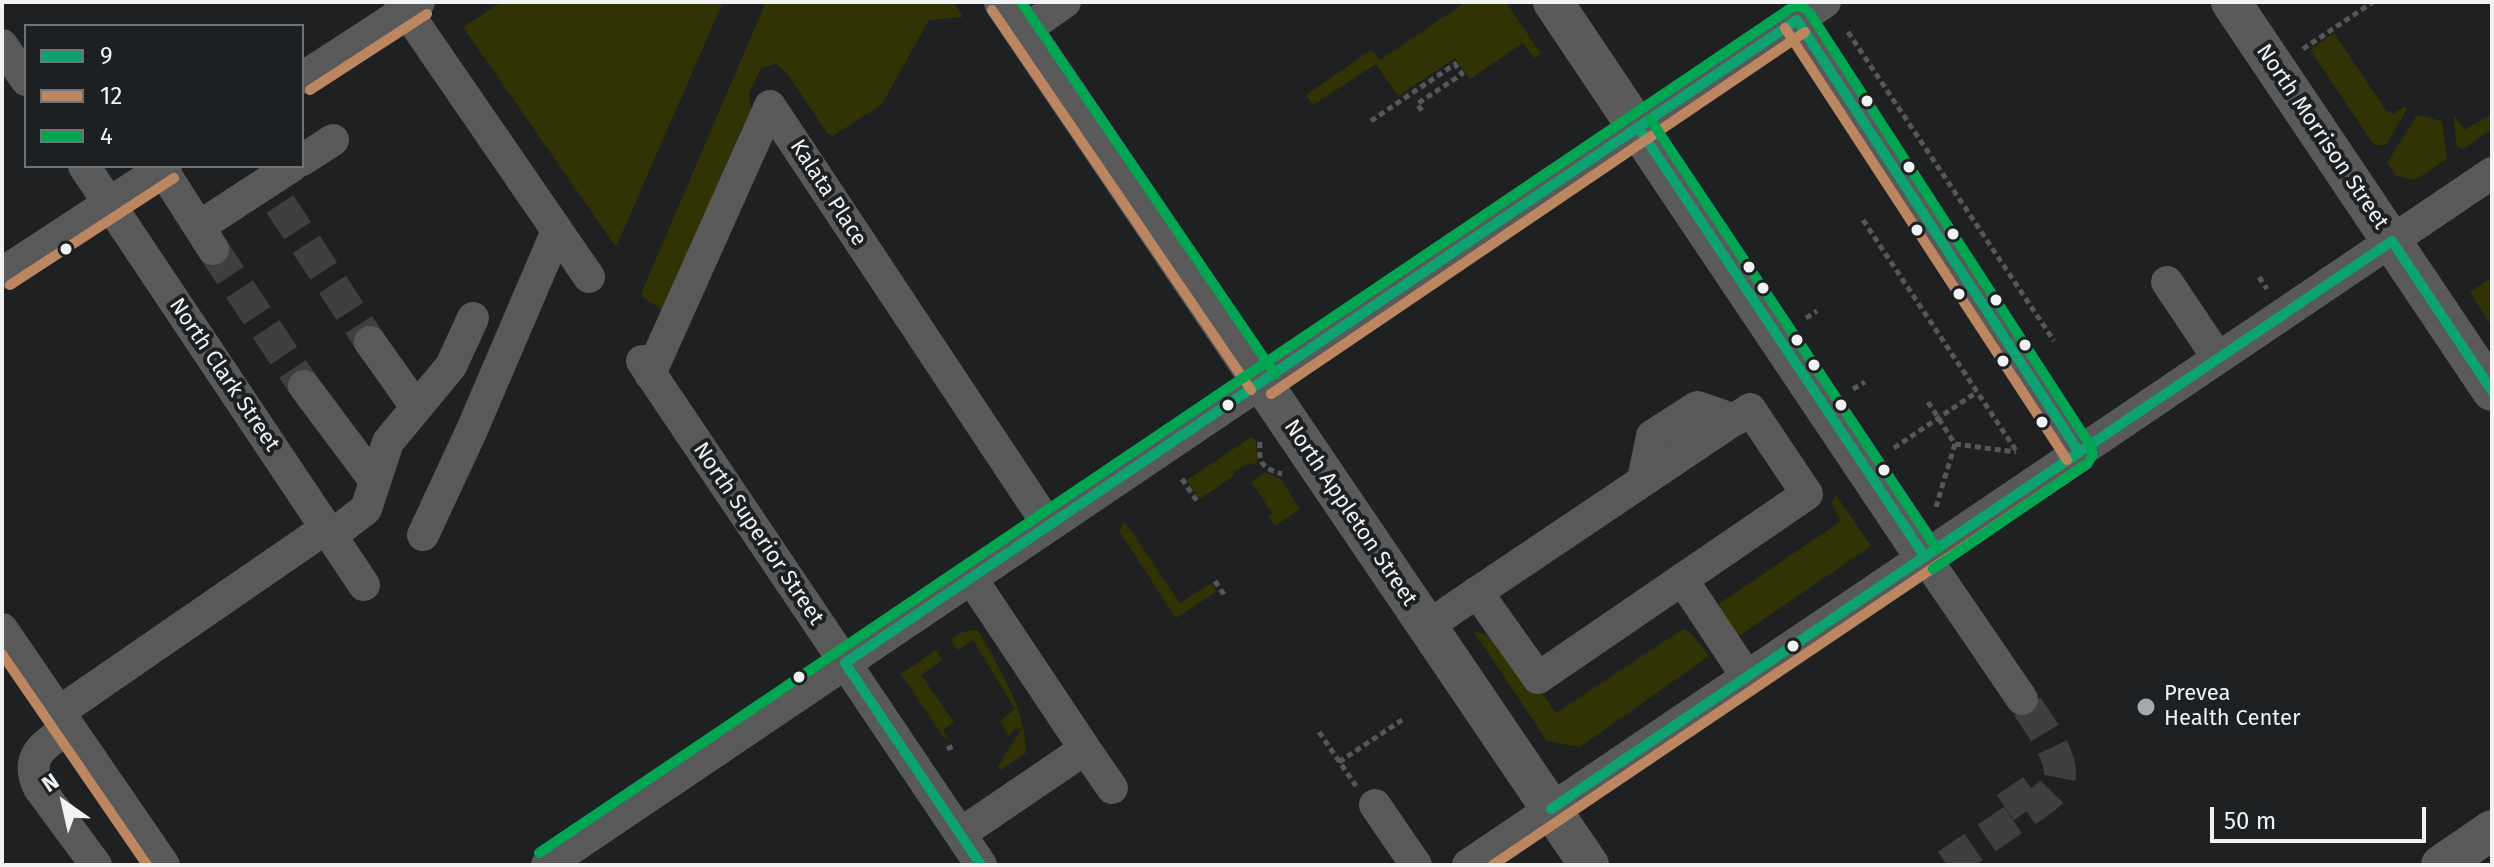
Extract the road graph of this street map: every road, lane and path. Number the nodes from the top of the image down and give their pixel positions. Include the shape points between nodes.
1 (1065, 2) edge
2 (1553, 2) edge
3 (1825, 2) edge
4 (2231, 2) edge
5 (2373, 2) edge
6 (408, 5) edge
7 (1014, 16) edge
8 (1797, 20) junction
9 (1848, 32) dead end
10 (2, 45) edge
11 (2302, 49) dead end
12 (24, 77) edge
13 (304, 77) edge
14 (1422, 111) dead end
15 (1371, 121) dead end
16 (1638, 127) junction
17 (333, 140) dead end
18 (304, 159) edge
19 (85, 168) edge
20 (164, 168) edge
21 (2492, 173) edge
22 (274, 180) edge
23 (109, 203) junction
24 (1863, 220) dead end
25 (557, 231) junction
26 (2392, 241) junction
27 (2, 273) edge
28 (589, 277) dead end
29 (2167, 282) dead end
30 (1817, 311) dead end
31 (473, 318) dead end
32 (1806, 318) dead end
33 (2054, 341) dead end
34 (370, 342) tunnel mouth
35 (2218, 358) junction
36 (646, 367) joint
37 (1263, 382) junction
38 (1865, 382) dead end
39 (304, 386) tunnel mouth
40 (1853, 389) dead end
41 (2492, 391) edge
42 (1977, 392) junction
43 (1928, 402) dead end
44 (416, 407) junction
45 (1939, 418) junction
46 (1260, 442) dead end
47 (1955, 444) junction
48 (1894, 448) dead end
49 (2079, 452) junction
50 (1261, 464) junction
51 (1254, 469) dead end
52 (1283, 475) dead end
53 (1182, 479) dead end
54 (375, 481) junction
55 (1197, 501) dead end
56 (1936, 507) dead end
57 (1048, 525) junction
58 (329, 532) junction
59 (423, 535) dead end
60 (1925, 557) junction
61 (971, 578) junction
62 (1682, 579) junction
63 (1215, 581) dead end
64 (364, 585) dead end
65 (1477, 592) junction
66 (1225, 596) dead end
67 (1427, 627) junction
68 (2, 629) edge
69 (845, 663) junction
70 (1747, 677) junction
71 (2022, 699) tunnel mouth
72 (64, 719) junction
73 (1402, 720) dead end
74 (1319, 732) dead end
75 (1085, 749) junction
76 (1339, 762) junction
77 (1112, 788) dead end
78 (1375, 805) joint
79 (1551, 809) junction
80 (2492, 830) edge
81 (960, 834) junction
82 (96, 865) edge
83 (164, 865) edge
84 (547, 865) edge
85 (981, 865) edge
86 (1416, 865) edge
87 (1468, 865) edge
88 (1589, 865) edge
89 (2441, 865) edge

1 - 7 street
2 - 16 main road
3 - 8 street
4 - 26 main road, North Morrison Street
5 - 11 path
6 - 13 street
6 - 25 street
7 - 37 main road, North Appleton Street
8 - 16 street
8 - 49 street
9 - 33 path
10 - 12 street
14 - 15 path via 1417,104 1462,74 1455,64
16 - 37 street
16 - 60 main road
17 - 18 street
19 - 23 street, North Clark Street
20 - 22 street via 206,237
20 - 23 street
21 - 26 street
23 - 27 street
23 - 58 street, North Clark Street
24 - 42 path
25 - 28 street
25 - 59 street
26 - 35 street
26 - 41 main road, North Morrison Street
29 - 35 street
30 - 32 path
31 - 44 street via 451,366
34 - 44 street
35 - 49 street
36 - 57 street, Kalata Place via 770,106
36 - 69 street, North Superior Street
37 - 57 street
37 - 67 main road, North Appleton Street
38 - 40 path
39 - 54 street
42 - 45 path
42 - 47 path via 2017,452
43 - 45 path
44 - 54 street via 388,442
45 - 47 path
45 - 48 path
46 - 50 path
47 - 56 path
49 - 60 street
50 - 51 path
50 - 52 path
53 - 55 path
54 - 58 street via 366,509
57 - 61 street
58 - 64 street, North Clark Street
58 - 72 street
60 - 70 street
60 - 71 street
61 - 69 street
61 - 75 street
62 - 65 street via 1538,678
62 - 65 street via 1807,494 1750,409
62 - 70 street
63 - 66 path
65 - 67 street
67 - 79 main road, North Appleton Street
68 - 72 street
69 - 81 street, North Superior Street
69 - 84 street
70 - 79 street
72 - 82 street via 33,759 32,774
72 - 83 street
73 - 76 path
74 - 76 path
75 - 77 street
75 - 81 street
76 - 78 path via 1369,805
78 - 86 street
79 - 87 street
79 - 88 main road, North Appleton Street
80 - 89 main road
81 - 85 street, North Superior Street

